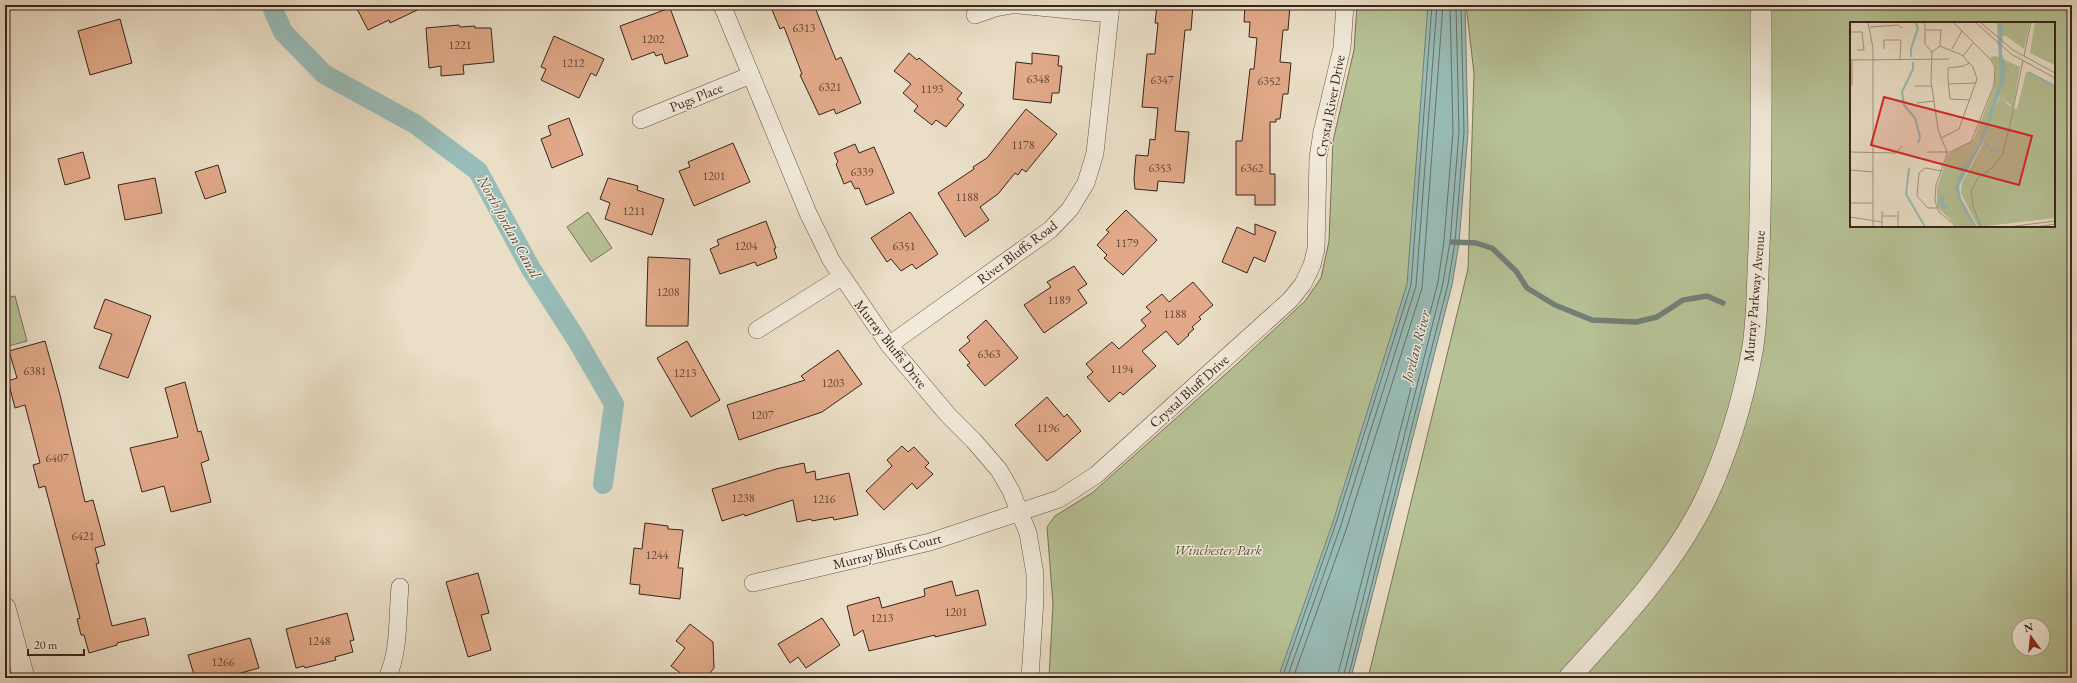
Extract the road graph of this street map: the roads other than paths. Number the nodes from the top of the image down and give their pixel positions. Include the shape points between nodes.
1 (722, 5) edge
2 (1012, 5) edge
3 (1019, 5) edge
4 (1346, 5) edge
5 (1761, 5) edge
6 (1111, 10) edge
7 (975, 15) dead end
8 (750, 75) junction
9 (641, 120) dead end
10 (1317, 232) joint
11 (841, 277) junction
12 (757, 330) dead end
13 (889, 345) junction
14 (1019, 512) junction
15 (753, 583) dead end
16 (400, 587) dead end
17 (5, 608) edge
18 (24, 678) edge
19 (387, 678) edge
20 (1030, 678) edge
21 (1569, 678) edge

1 - 8 street, Murray Bluffs Drive
2 - 7 street
3 - 6 street
4 - 10 street, Crystal River Drive via 1342,48 1318,158
5 - 21 street, Murray Parkway Avenue via 1762,171 1757,288 1752,351 1732,431 1705,499 1678,546 1631,610
6 - 13 street, River Bluffs Road via 1095,153 1086,183 1070,209 1050,230
8 - 9 street, Pugs Place
8 - 11 street, Murray Bluffs Drive via 808,213
10 - 14 street, Crystal Bluff Drive via 1312,265 1303,284 1290,300 1096,475 1059,499
11 - 12 street
11 - 13 street, Murray Bluffs Drive
13 - 14 street, Murray Bluffs Drive via 1006,480
14 - 15 street, Murray Bluffs Court via 930,542
14 - 20 street, Murray Bluffs Drive via 1028,533 1035,574
16 - 19 street via 394,655
17 - 18 street

